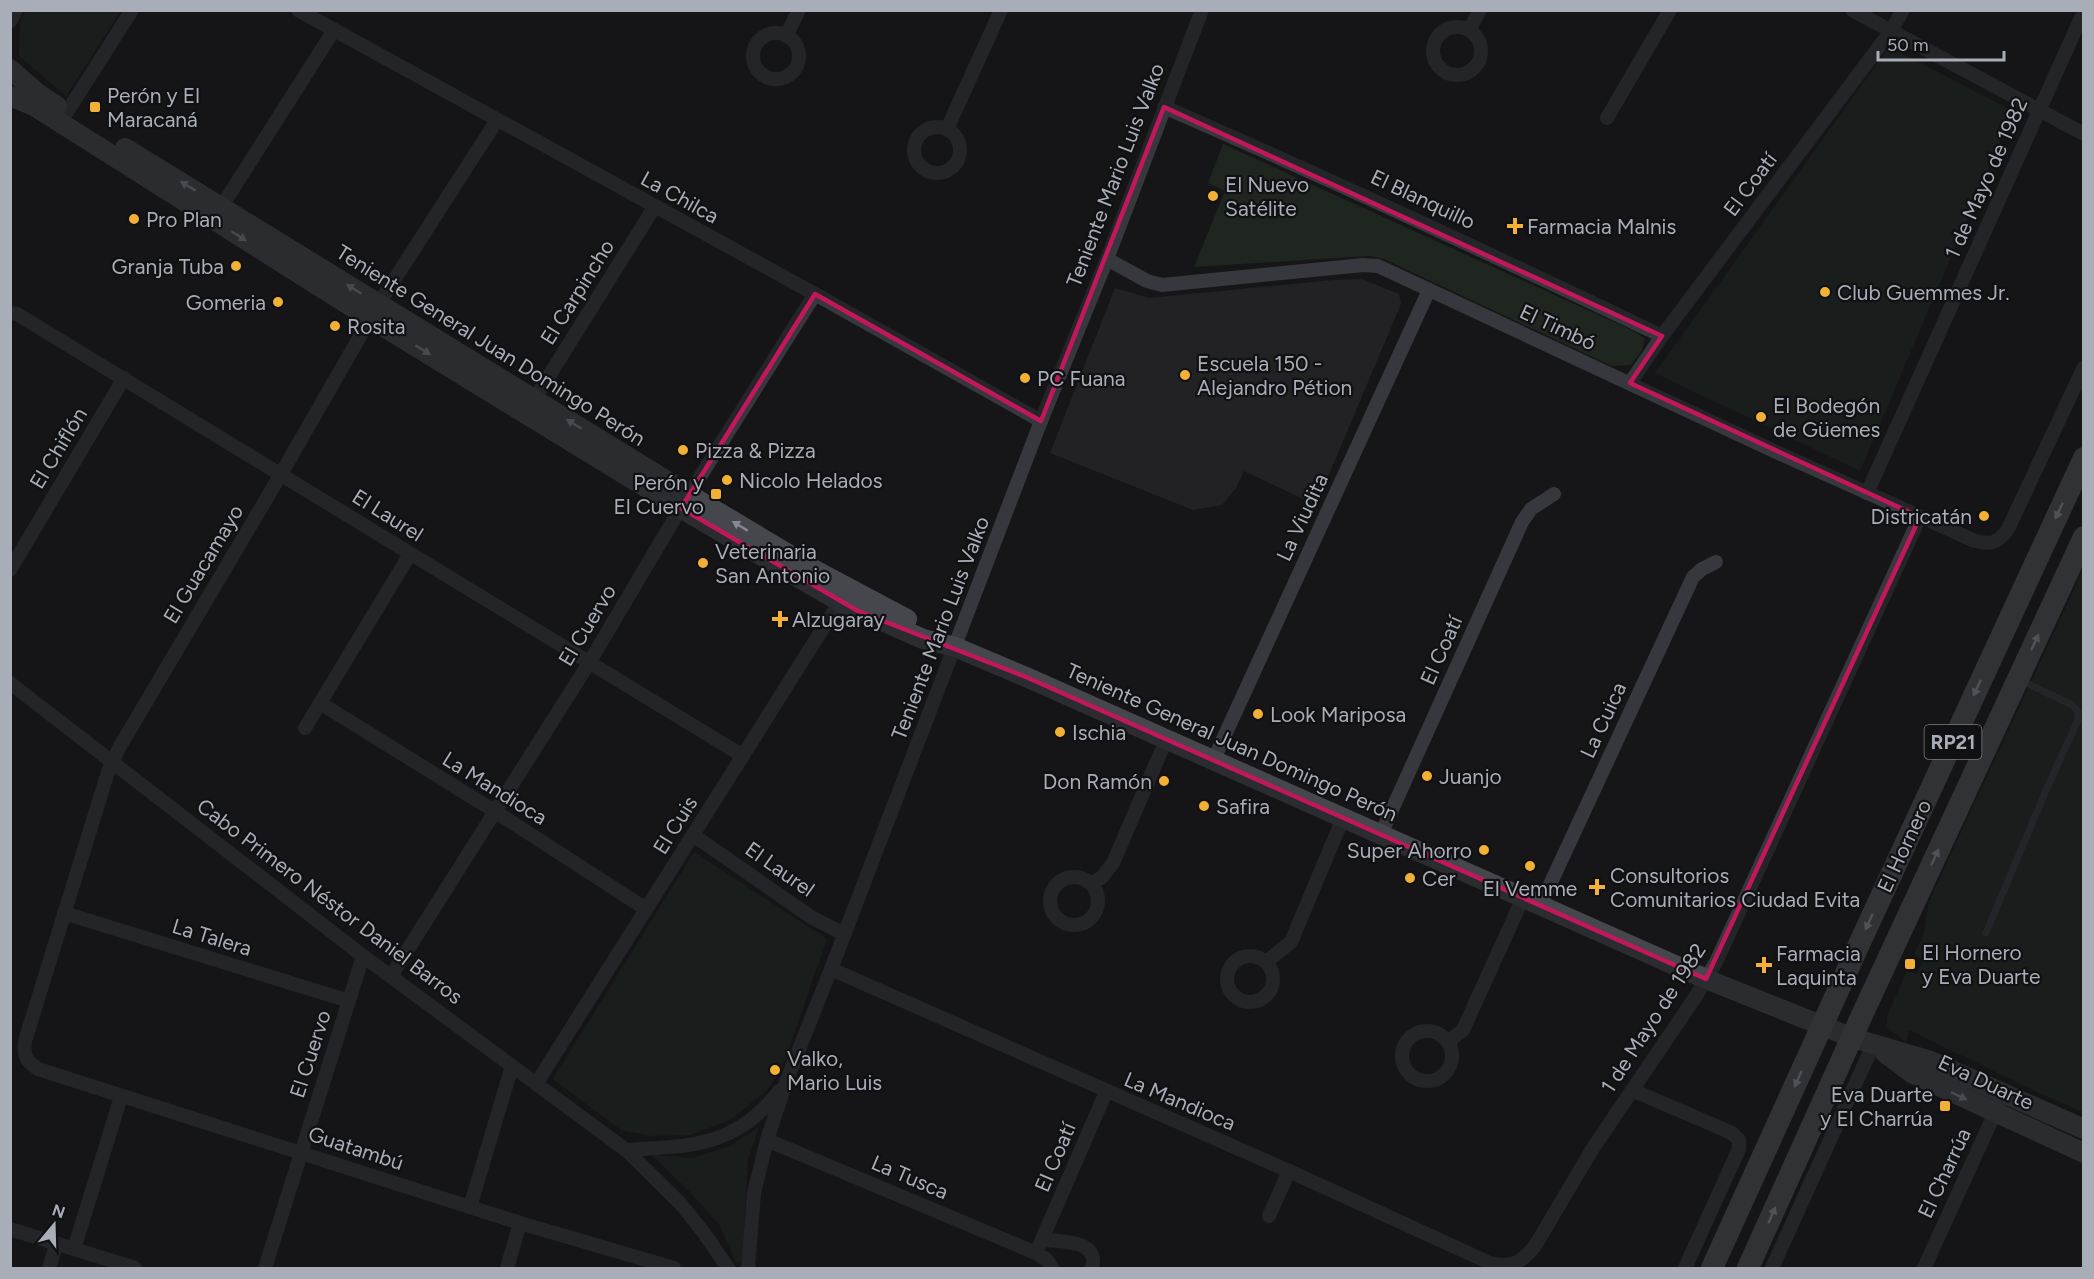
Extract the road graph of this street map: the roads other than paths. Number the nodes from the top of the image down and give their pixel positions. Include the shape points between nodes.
1 (15, 10) edge
2 (132, 10) edge
3 (298, 10) edge
4 (799, 10) edge
5 (1001, 10) edge
6 (1202, 10) edge
7 (1480, 10) edge
8 (1670, 10) edge
9 (1852, 10) edge
10 (1903, 10) edge
11 (2084, 11) edge
12 (10, 21) edge
13 (334, 30) junction
14 (1469, 30) dead end
15 (1890, 32) junction
16 (786, 36) dead end
17 (10, 69) edge
18 (10, 96) edge
19 (1164, 107) junction
20 (2040, 111) junction
21 (67, 112) junction
22 (1607, 118) dead end
23 (497, 120) junction
24 (947, 129) dead end
25 (2084, 134) edge
26 (222, 206) junction
27 (655, 207) junction
28 (1107, 259) junction
29 (1429, 290) junction
30 (815, 294) junction
31 (375, 312) junction
32 (10, 313) edge
33 (1662, 336) junction
34 (2084, 367) edge
35 (124, 378) junction
36 (1630, 383) junction
37 (534, 400) junction
38 (1041, 422) junction
39 (2084, 458) edge
40 (282, 474) junction
41 (1867, 493) junction
42 (1554, 494) dead end
43 (685, 501) junction
44 (1920, 517) junction
45 (2084, 537) edge
46 (410, 554) junction
47 (1716, 562) dead end
48 (10, 570) edge
49 (844, 595) junction
50 (955, 647) junction
51 (589, 663) junction
52 (2017, 679) junction
53 (10, 683) edge
54 (320, 703) junction
55 (305, 728) dead end
56 (1166, 740) junction
57 (743, 756) junction
58 (112, 760) junction
59 (1213, 761) junction
60 (496, 812) junction
61 (1343, 818) junction
62 (1381, 834) junction
63 (693, 835) junction
64 (1091, 884) dead end
65 (1532, 902) junction
66 (646, 909) junction
67 (64, 913) junction
68 (1986, 933) dead end
69 (844, 934) junction
70 (363, 956) junction
71 (1266, 962) dead end
72 (831, 969) junction
73 (391, 976) junction
74 (1706, 979) junction
75 (349, 1001) junction
76 (1822, 1026) junction
77 (1863, 1041) junction
78 (1448, 1042) dead end
79 (28, 1063) joint
80 (512, 1066) junction
81 (786, 1082) junction
82 (537, 1084) junction
83 (1632, 1090) junction
84 (1106, 1092) junction
85 (2004, 1094) junction
86 (121, 1097) junction
87 (1995, 1113) junction
88 (2084, 1129) edge
89 (767, 1140) junction
90 (626, 1150) junction
91 (301, 1153) junction
92 (2084, 1153) edge
93 (1289, 1171) junction
94 (470, 1207) junction
95 (1269, 1216) dead end
96 (520, 1223) junction
97 (10, 1229) edge
98 (1042, 1240) junction
99 (56, 1245) junction
100 (74, 1249) junction
101 (1036, 1253) junction
102 (1514, 1264) joint
103 (1490, 1266) edge
104 (49, 1269) edge
105 (135, 1269) edge
106 (265, 1269) edge
107 (507, 1269) edge
108 (674, 1269) edge
109 (728, 1269) edge
110 (748, 1269) edge
111 (1052, 1269) edge
112 (1092, 1269) edge
113 (1685, 1269) edge
114 (1712, 1269) edge
115 (1748, 1269) edge
116 (1772, 1269) edge
117 (1924, 1269) edge

1 - 12 street
2 - 21 street
3 - 13 street, La Chilca
4 - 16 street
5 - 24 street
6 - 19 street, Teniente Mario Luis Valko
7 - 14 street
8 - 22 street
9 - 15 street
10 - 15 street, El Coatí
11 - 20 street, 1 de Mayo de 1982
13 - 23 street, La Chilca
13 - 26 street
15 - 20 street
15 - 33 street, El Coatí
17 - 21 main road, Teniente General Juan Domingo Perón
18 -> 31 main road, Teniente General Juan Domingo Perón via 34,106
19 - 28 street, Teniente Mario Luis Valko
19 - 33 street, El Blanquillo via 1346,187
20 - 25 street
20 - 41 street, 1 de Mayo de 1982
26 -> 21 main road, Teniente General Juan Domingo Perón
23 - 27 street, La Chilca
23 - 31 street, El Guacamayo
31 -> 26 main road, Teniente General Juan Domingo Perón
27 - 30 street, La Chilca
27 - 37 street, El Carpincho
28 - 29 street, El Timbó via 1162,285 1363,265 1378,266
28 - 38 street, Teniente Mario Luis Valko
29 - 36 street, El Timbó
29 - 59 street, La Viudita
30 - 38 street, La Chilca
30 - 43 street, El Cuervo
31 - 37 main road, Teniente General Juan Domingo Perón
31 - 40 street, El Guacamayo
31 -> 43 main road, Teniente General Juan Domingo Perón
32 - 35 street, El Laurel
33 - 36 street, El Coatí
34 - 44 street, El Timbó via 2008,529 1996,542 1975,541
35 - 40 street, El Laurel
35 - 48 street, El Chiflón
36 - 41 street, El Timbó
43 -> 37 main road, Teniente General Juan Domingo Perón
38 - 50 street, Teniente Mario Luis Valko
39 -> 76 main road, El Hornero / RP21
40 - 46 street, El Laurel
40 - 58 street, El Guacamayo
41 - 44 street, El Timbó
42 - 62 street, El Coatí via 1531,509 1522,522
43 - 49 main road, Teniente General Juan Domingo Perón
43 - 51 street, El Cuervo
44 - 74 street, 1 de Mayo de 1982
52 -> 45 main road, El Hornero / RP21
46 - 51 street, El Laurel
46 - 54 street
47 - 65 street, La Cuica via 1693,577
49 - 50 main road, Teniente General Juan Domingo Perón via 924,639
49 - 57 street, El Cuis
50 - 56 main road, Teniente General Juan Domingo Perón
50 - 69 street, Teniente Mario Luis Valko
51 - 57 street, El Laurel
51 - 60 street, El Cuervo
52 - 68 lane via 2072,705 2078,720
77 -> 52 main road, El Hornero / RP21
53 - 58 street, Cabo Primero Néstor Daniel Barros
54 - 55 street
54 - 60 street, La Mandioca
56 - 59 main road, Teniente General Juan Domingo Perón
56 - 64 street via 1113,862
57 - 63 street, El Cuis
58 - 67 street, El Guacamayo
58 - 70 street, Cabo Primero Néstor Daniel Barros
59 - 61 main road, Teniente General Juan Domingo Perón
60 - 66 street, La Mandioca
60 - 73 street, El Cuervo
61 - 62 main road, Teniente General Juan Domingo Perón
61 - 71 street via 1291,942
62 - 65 main road, Teniente General Juan Domingo Perón
63 - 66 street, El Cuis
63 - 69 street, El Laurel via 811,916
65 - 74 main road, Teniente General Juan Domingo Perón
65 - 78 street, La Cuica via 1463,1030
66 - 82 street, El Cuis
67 - 75 street, La Talera
67 - 79 street, El Guacamayo via 25,1041
69 - 72 street, Teniente Mario Luis Valko
70 - 73 street, Cabo Primero Néstor Daniel Barros
70 - 75 street, El Cuervo
72 - 81 street, Teniente Mario Luis Valko
72 - 84 street, La Mandioca
73 - 80 street, Cabo Primero Néstor Daniel Barros
74 - 76 main road, Teniente General Juan Domingo Perón
74 - 83 street, 1 de Mayo de 1982
75 - 91 street, El Cuervo
76 - 77 main road, Teniente General Juan Domingo Perón
76 -> 114 main road, El Hornero / RP21
77 - 85 main road, Eva Duarte via 1928,1060
77 -> 87 main road, Eva Duarte via 1913,1074
115 -> 77 main road, El Hornero / RP21
77 - 116 street, El Hornero
79 - 86 street, Guatambú
80 - 82 street, Cabo Primero Néstor Daniel Barros
80 - 94 street
81 - 89 street, Teniente Mario Luis Valko
81 - 90 street via 761,1112 734,1132 699,1143
82 - 90 street, Cabo Primero Néstor Daniel Barros
83 - 102 street, 1 de Mayo de 1982 via 1535,1246
83 - 113 street via 1732,1133 1739,1140 1739,1149
84 - 93 street, La Mandioca
84 - 98 street, El Coatí
85 - 87 street, El Charrúa
85 - 88 main road, Eva Duarte
86 - 91 street, Guatambú
86 - 100 street
87 - 92 main road, Eva Duarte
87 - 117 street, El Charrúa
89 - 101 street, La Tusca
89 - 110 street, Teniente Mario Luis Valko via 754,1193
90 - 109 street, Cabo Primero Néstor Daniel Barros via 680,1203
91 - 94 street, Guatambú
91 - 106 street, El Cuervo
93 - 95 street
93 - 103 street, La Mandioca
94 - 96 street, Guatambú
96 - 107 street
96 - 108 street, Guatambú
97 - 99 street
98 - 101 street, El Coatí
98 - 112 street via 1083,1245 1091,1253
99 - 100 street
99 - 104 street
100 - 105 street
101 - 111 street
102 - 103 street, La Mandioca

